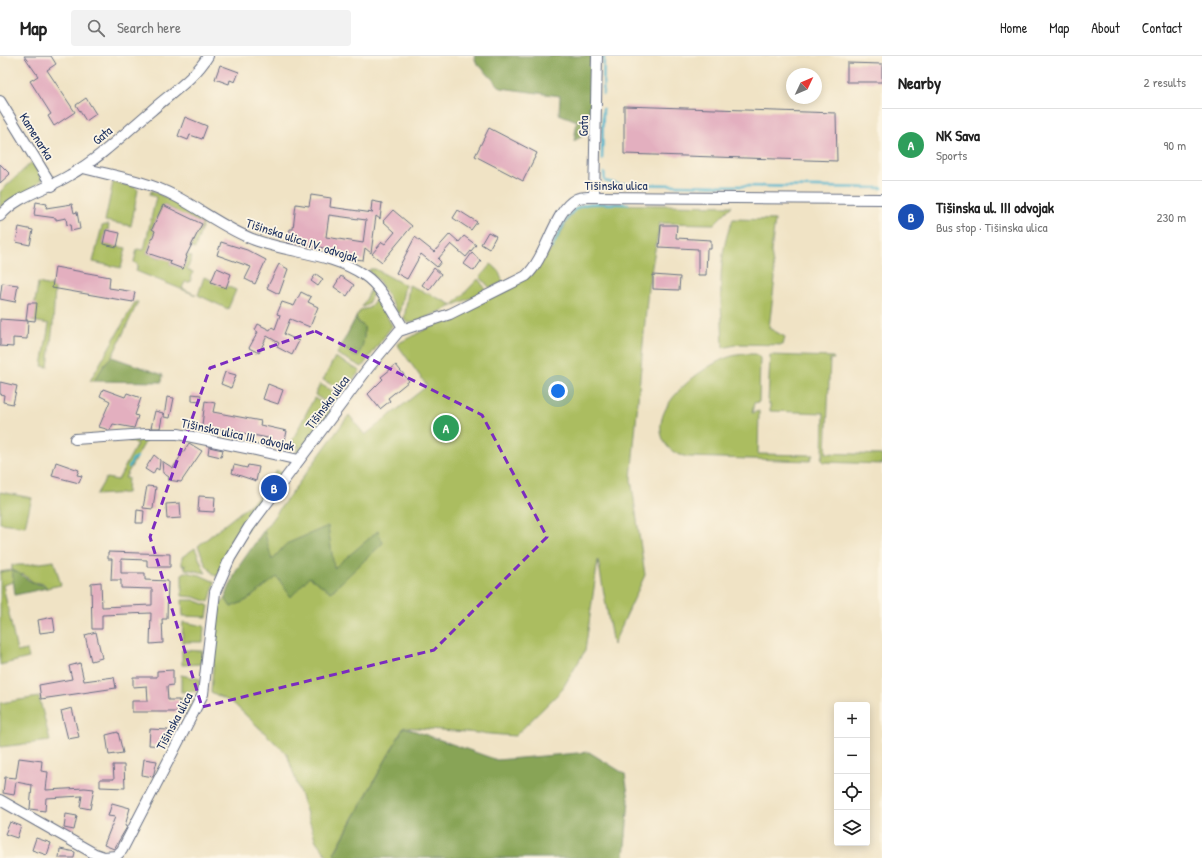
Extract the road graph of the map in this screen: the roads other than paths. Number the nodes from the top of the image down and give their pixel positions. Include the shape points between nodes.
1 (208, 56) edge
2 (597, 56) edge
3 (0, 101) edge
4 (83, 168) junction
5 (52, 186) junction
6 (594, 197) junction
7 (882, 199) edge
8 (0, 216) edge
9 (404, 329) junction
10 (75, 439) dead end
11 (299, 460) junction
12 (0, 800) edge

1 - 4 street, Gata via 188,79
2 - 6 street, Gata
3 - 5 street, Kamenarka
4 - 5 street, Gata
4 - 9 street, Tišinska ulica IV. odvojak via 156,187 253,239 271,246 314,255 358,271 378,289
5 - 8 street, Gata via 17,201
6 - 7 street, Tišinska ulica
6 - 9 street, Tišinska ulica via 581,197 568,204 534,268 526,276 450,314
9 - 11 street, Tišinska ulica via 396,334 369,367
10 - 11 street, Tišinska ulica III. odvojak via 178,434
11 - 12 street, Tišinska ulica via 249,527 230,558 216,592 203,694 122,850 111,858 95,854

